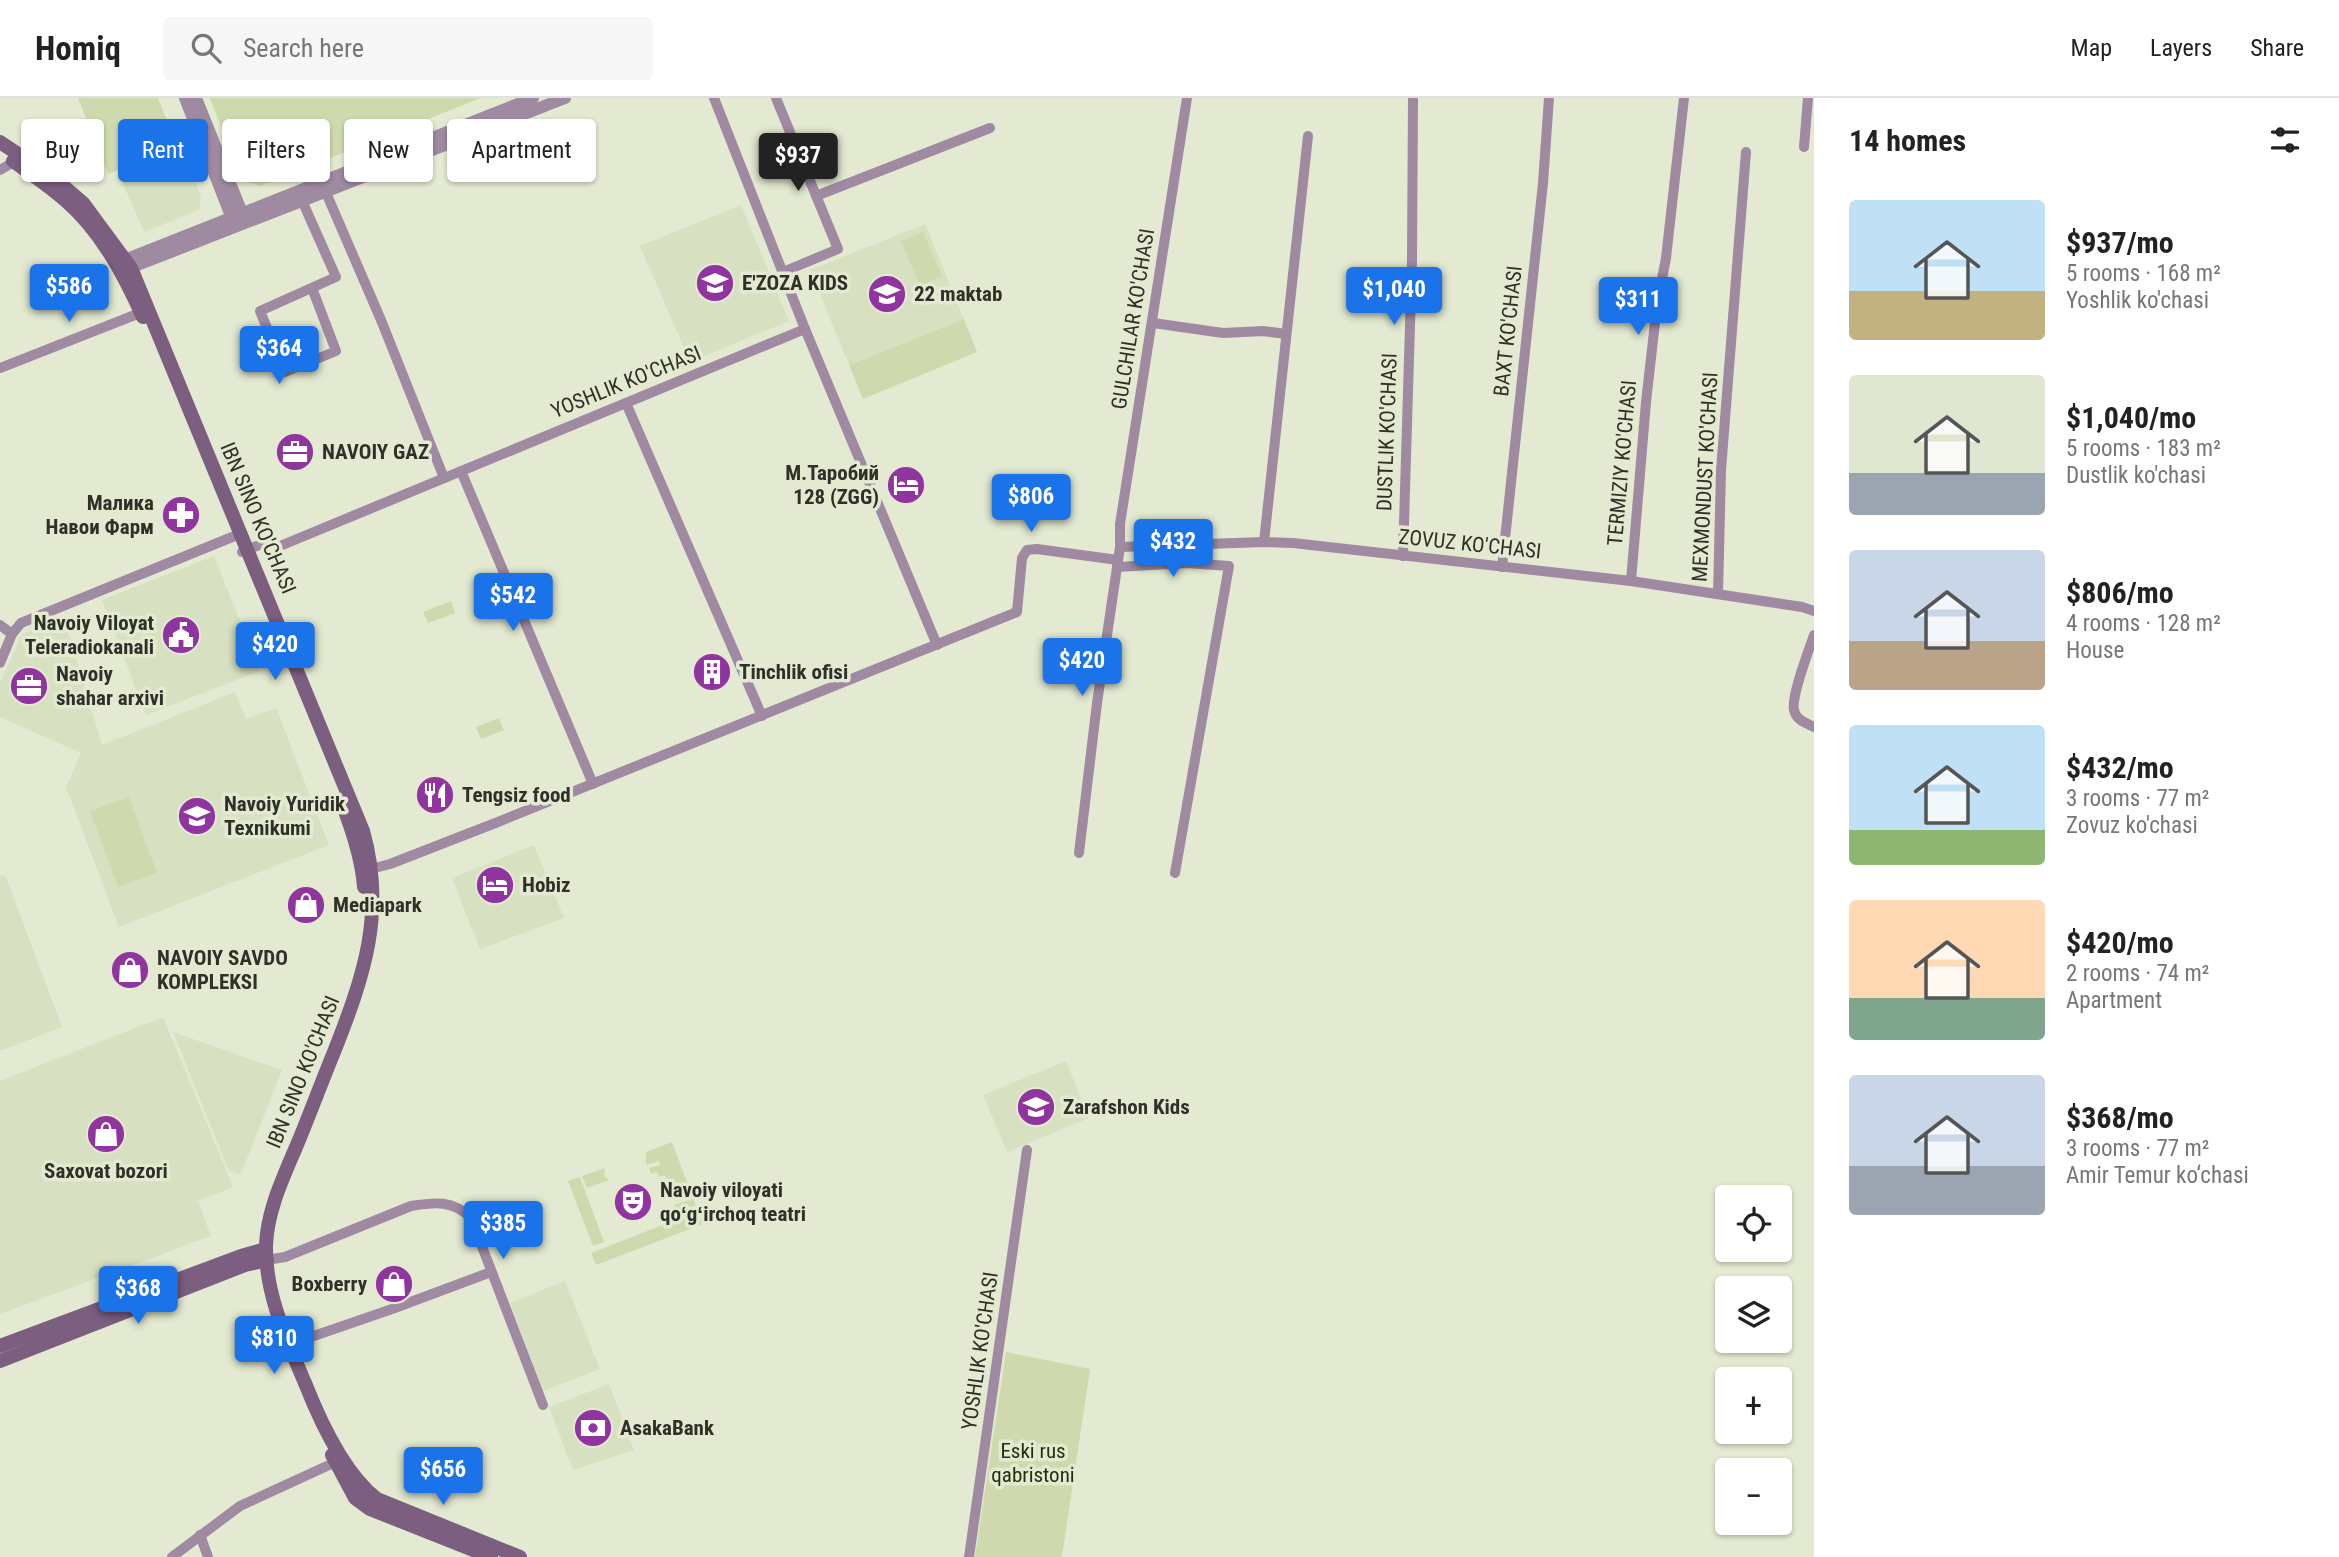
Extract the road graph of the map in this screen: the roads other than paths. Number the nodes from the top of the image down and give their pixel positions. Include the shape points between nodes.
1 (185, 98) edge
2 (196, 98) edge
3 (533, 98) edge
4 (565, 98) edge
5 (715, 98) edge
6 (776, 98) edge
7 (1188, 98) edge
8 (1413, 98) edge
9 (1549, 98) edge
10 (1684, 98) edge
11 (1808, 98) edge
12 (990, 128) dead end
13 (1308, 136) dead end
14 (0, 142) edge
15 (1804, 148) dead end
16 (0, 152) edge
17 (1746, 152) dead end
18 (18, 159) junction
19 (0, 170) edge
20 (323, 186) junction
21 (300, 195) junction
22 (816, 196) junction
23 (238, 219) junction
24 (124, 265) junction
25 (783, 272) junction
26 (312, 288) junction
27 (145, 311) junction
28 (1153, 323) junction
29 (805, 328) junction
30 (1286, 334) junction
31 (0, 368) edge
32 (626, 403) junction
33 (461, 471) junction
34 (444, 478) junction
35 (238, 535) junction
36 (1264, 542) junction
37 (1120, 547) junction
38 (245, 551) junction
39 (1403, 556) junction
40 (1118, 563) junction
41 (1502, 568) junction
42 (1631, 581) junction
43 (1718, 594) junction
44 (1814, 611) edge
45 (0, 625) edge
46 (12, 634) junction
47 (1814, 635) edge
48 (937, 645) junction
49 (0, 663) edge
50 (762, 716) junction
51 (1814, 727) edge
52 (593, 784) junction
53 (1079, 853) dead end
54 (368, 870) junction
55 (1175, 873) dead end
56 (1027, 1150) dead end
57 (263, 1255) junction
58 (491, 1272) junction
59 (0, 1346) edge
60 (285, 1346) junction
61 (0, 1361) edge
62 (544, 1405) dead end
63 (339, 1460) junction
64 (200, 1535) junction
65 (457, 1550) edge
66 (172, 1557) edge
67 (208, 1557) edge
68 (491, 1557) edge
69 (520, 1557) edge
70 (969, 1557) edge

1 - 23 street
2 - 23 street
3 - 20 street
4 - 20 street
5 - 25 street
6 - 22 street
7 - 28 street, GULCHILAR KO'CHASI
8 - 39 street, DUSTLIK KO'CHASI
9 - 41 street, BAXT KO'CHASI
10 - 42 street, TERMIZIY KO'CHASI via 1646,402
11 - 15 street
12 - 22 street
13 - 30 street
14 - 18 main road
16 - 18 main road
17 - 43 street, MEXMONDUST KO'CHASI via 1721,470
18 - 19 street
18 - 24 main road via 66,201
20 - 21 street
20 - 34 street
21 - 23 street
21 - 26 street via 336,277
22 - 25 street via 838,249
23 - 24 street
24 - 27 main road
25 - 29 street
26 - 26 street via 260,311 285,372 336,351
27 - 31 street
27 - 35 main road
28 - 30 street via 1223,333
28 - 37 street, GULCHILAR KO'CHASI
29 - 32 street, YOSHLIK KO'CHASI
29 - 48 street
30 - 36 street
32 - 33 street, YOSHLIK KO'CHASI
32 - 50 street
33 - 34 street, YOSHLIK KO'CHASI
33 - 52 street
34 - 38 street, YOSHLIK KO'CHASI via 280,546 264,543
35 - 38 main road
35 - 46 street via 21,623
36 - 37 street, ZOVUZ KO'CHASI
36 - 39 street, ZOVUZ KO'CHASI
37 - 40 street, GULCHILAR KO'CHASI
38 - 54 main road
39 - 41 street, ZOVUZ KO'CHASI
40 - 48 street via 1027,550 1022,558 1017,612
40 - 53 street, GULCHILAR KO'CHASI
40 - 55 street via 1229,566
41 - 42 street, ZOVUZ KO'CHASI
42 - 43 street, ZOVUZ KO'CHASI
43 - 44 street, ZOVUZ KO'CHASI
45 - 46 street
46 - 49 street
47 - 51 street via 1794,710 1800,721
48 - 50 street
50 - 52 street
52 - 54 street
54 - 57 main road via 358,961 268,1192 259,1225
56 - 70 street, YOSHLIK KO'CHASI
57 - 58 street via 285,1256 411,1206 449,1203 471,1218
57 - 59 main road
57 - 60 main road via 271,1316
57 - 61 main road
58 - 60 street
58 - 62 street
60 - 63 main road via 309,1413
63 - 64 street via 240,1506
63 - 65 main road via 355,1498 369,1509
63 - 69 main road via 377,1499
64 - 66 street
64 - 67 street
65 - 68 main road

